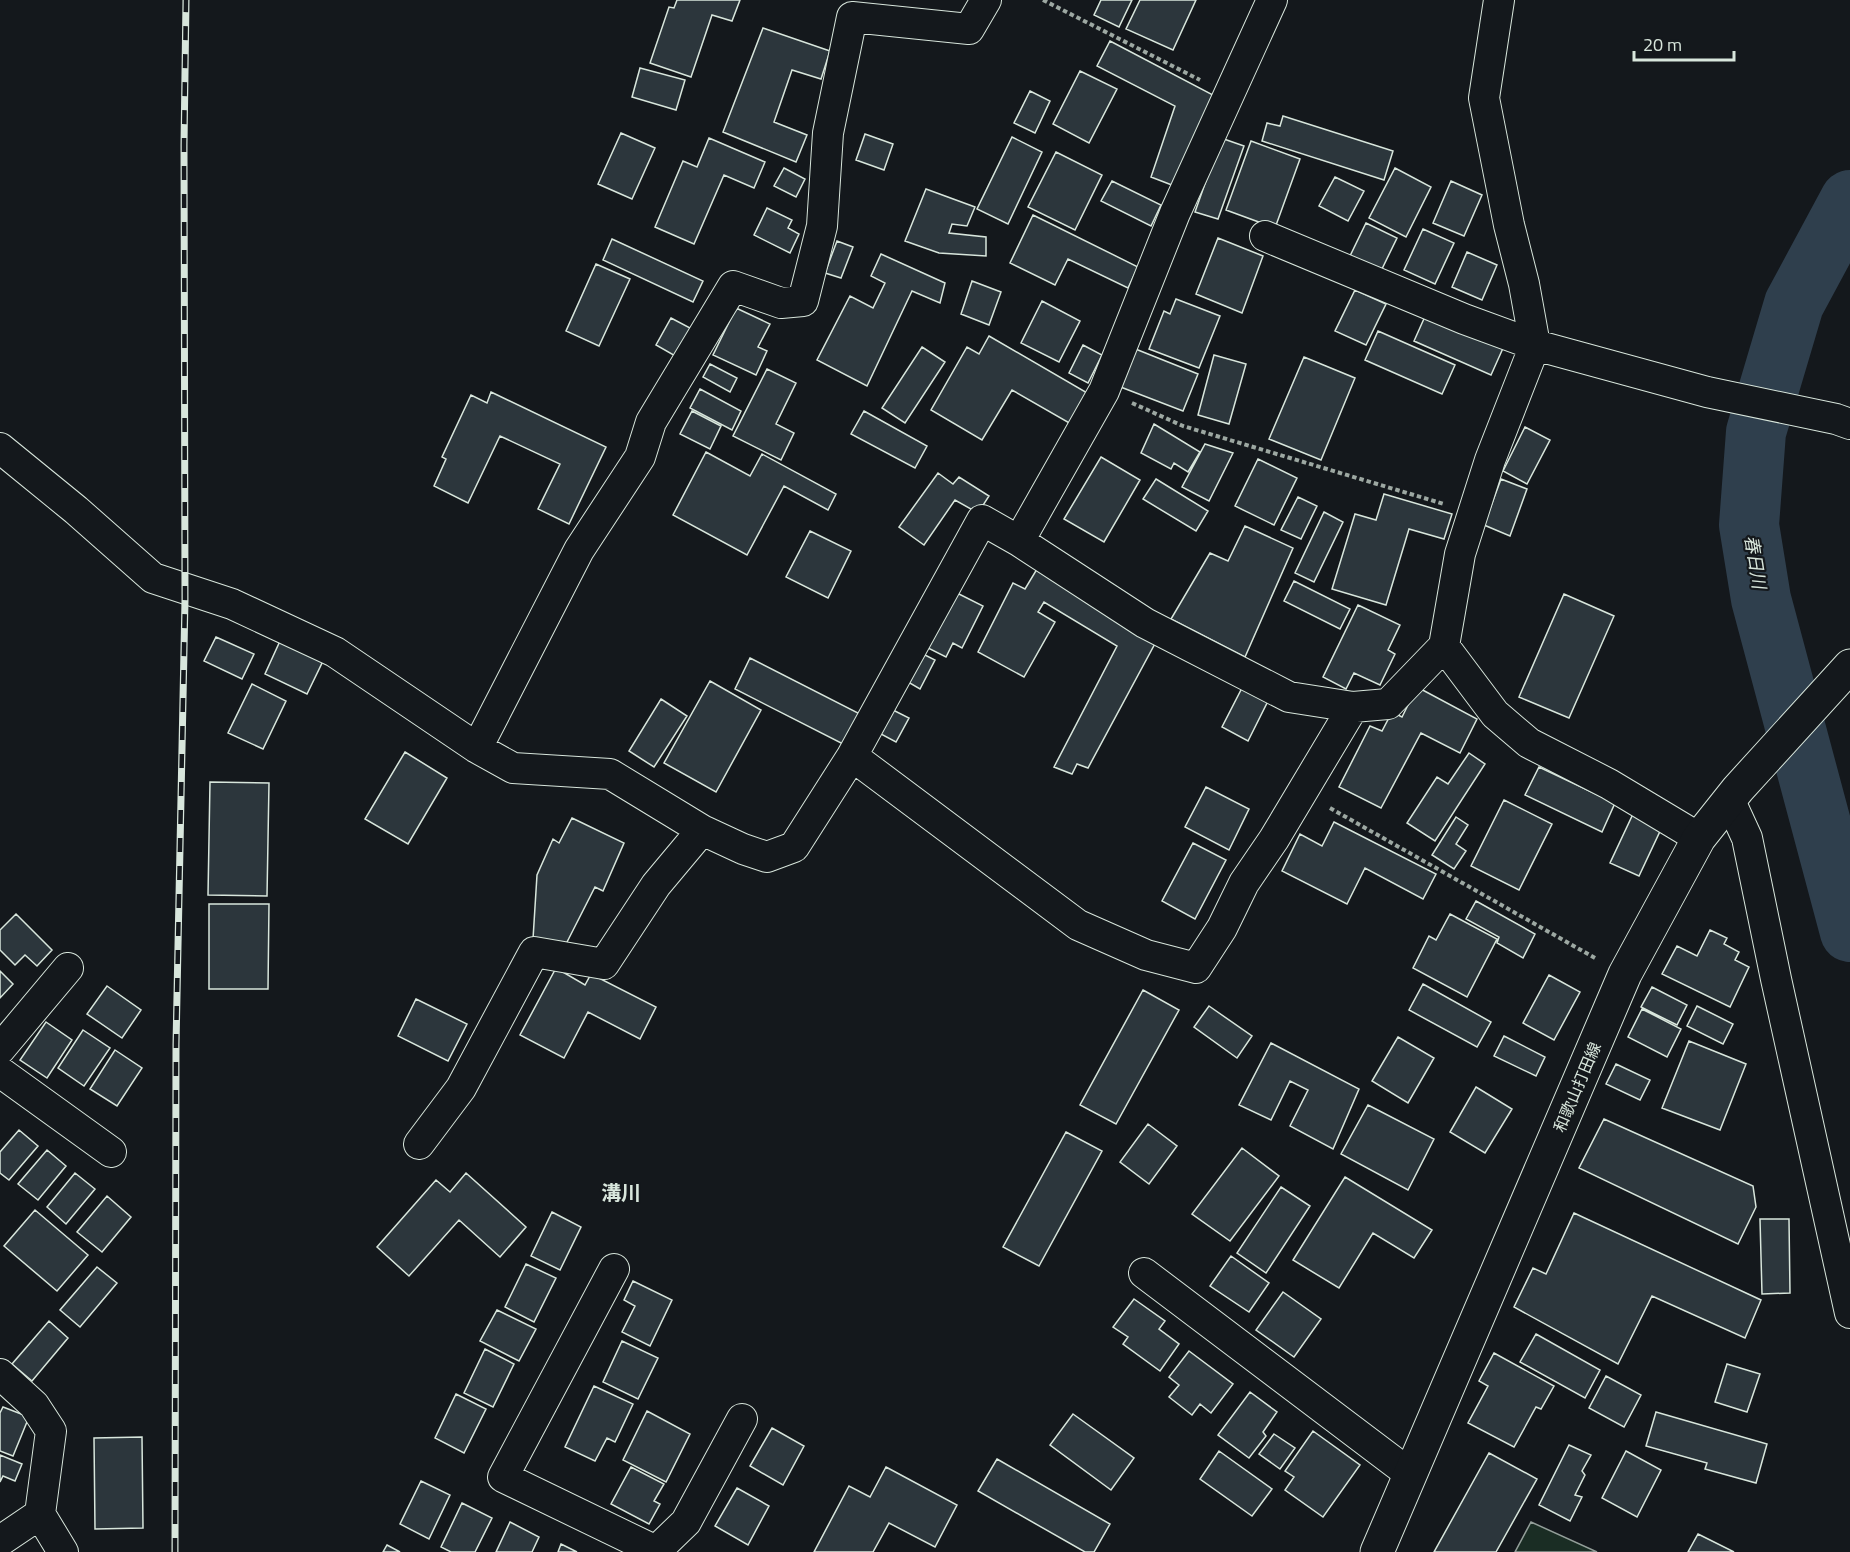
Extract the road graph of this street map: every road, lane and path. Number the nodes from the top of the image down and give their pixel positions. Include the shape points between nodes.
1 (986, 0) edge
2 (1043, 0) edge
3 (1272, 0) edge
4 (1499, 0) edge
5 (1229, 95) junction
6 (1265, 236) dead end
7 (1535, 345) junction
8 (1104, 391) junction
9 (1843, 422) edge
10 (0, 448) edge
11 (1473, 513) junction
12 (1019, 541) junction
13 (1444, 646) junction
14 (1849, 667) edge
15 (1353, 707) junction
16 (477, 748) junction
17 (852, 756) junction
18 (1302, 792) junction
19 (1734, 795) junction
20 (702, 830) junction
21 (1699, 838) junction
22 (68, 969) dead end
23 (1625, 974) junction
24 (0, 1048) edge
25 (0, 1072) edge
26 (419, 1144) dead end
27 (111, 1152) dead end
28 (614, 1269) dead end
29 (1144, 1273) dead end
30 (1850, 1313) edge
31 (0, 1374) edge
32 (741, 1419) dead end
33 (1410, 1474) junction
34 (40, 1514) junction
35 (0, 1541) edge
36 (63, 1552) edge
37 (655, 1552) edge
38 (1377, 1552) edge

1 - 16 street via 969,29 852,17 828,133 822,226 803,301 781,303 733,286 651,422 640,457 579,550
2 - 5 path
3 - 5 street
4 - 7 street via 1484,98
5 - 8 street via 1175,213
6 - 7 street
7 - 9 street via 1707,392
7 - 11 street
8 - 11 path via 1183,426
8 - 12 street
10 - 16 street via 153,578 232,604 335,652
11 - 13 street via 1460,554
12 - 15 street via 1145,623 1290,697
12 - 17 street via 982,520
13 - 15 street via 1388,704
13 - 21 street via 1495,714 1530,743
14 - 19 main road, 和歌山打田線
15 - 18 street
16 - 20 street via 513,768 610,774
17 - 18 street via 1078,925 1146,955 1196,968
17 - 20 street via 794,846 767,857
18 - 23 path
19 - 21 main road, 和歌山打田線
19 - 30 street via 1747,838
20 - 26 street via 656,885 604,964 534,952 461,1088
21 - 23 main road, 和歌山打田線
22 - 24 street
23 - 33 main road, 和歌山打田線
25 - 27 street
28 - 37 street via 503,1477
29 - 33 street
31 - 34 street via 34,1405 51,1431
32 - 37 street via 686,1522
33 - 38 main road, 和歌山打田線
34 - 35 street
34 - 36 street

